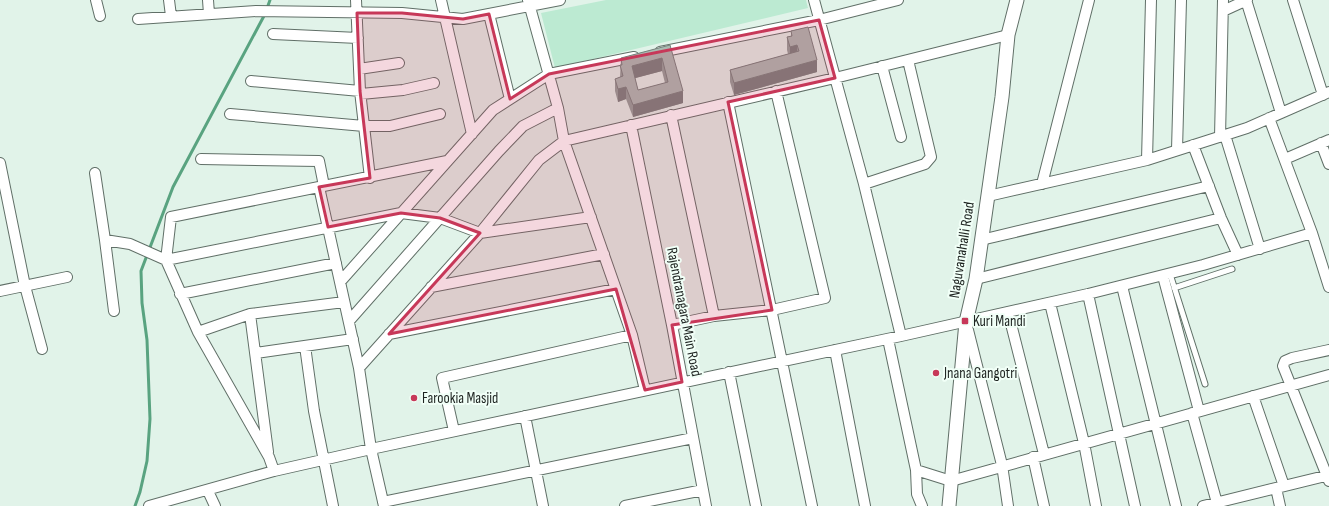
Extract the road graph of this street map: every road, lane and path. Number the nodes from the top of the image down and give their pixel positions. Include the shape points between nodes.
1 (96, 0) edge
2 (169, 0) edge
3 (208, 0) edge
4 (356, 0) edge
5 (441, 0) edge
6 (560, 0) edge
7 (814, 0) edge
8 (898, 0) edge
9 (1017, 0) edge
10 (1089, 0) edge
11 (1151, 0) edge
12 (1181, 0) edge
13 (1223, 0) edge
14 (1246, 0) edge
15 (1293, 0) edge
16 (528, 3) edge
17 (1223, 11) junction
18 (357, 13) junction
19 (209, 14) junction
20 (489, 14) junction
21 (100, 16) dead end
22 (171, 16) junction
23 (138, 18) dead end
24 (445, 18) junction
25 (819, 20) junction
26 (273, 34) dead end
27 (1008, 35) junction
28 (358, 38) junction
29 (908, 60) junction
30 (399, 63) dead end
31 (882, 66) junction
32 (359, 70) junction
33 (549, 74) junction
34 (836, 78) junction
35 (251, 81) dead end
36 (434, 83) dead end
37 (776, 91) junction
38 (360, 92) junction
39 (1326, 94) edge
40 (510, 99) junction
41 (728, 102) junction
42 (558, 108) junction
43 (1281, 113) junction
44 (230, 114) dead end
45 (440, 114) dead end
46 (671, 116) junction
47 (1269, 118) junction
48 (630, 125) junction
49 (364, 126) junction
50 (472, 134) junction
51 (901, 136) dead end
52 (1223, 136) junction
53 (564, 141) junction
54 (1325, 142) edge
55 (1194, 145) junction
56 (1178, 150) junction
57 (201, 159) dead end
58 (1285, 159) junction
59 (1147, 160) junction
60 (447, 162) junction
61 (0, 163) edge
62 (1329, 164) edge
63 (95, 173) dead end
64 (370, 178) junction
65 (864, 184) junction
66 (1042, 184) junction
67 (1209, 186) junction
68 (322, 187) junction
69 (988, 196) junction
70 (401, 213) junction
71 (591, 217) junction
72 (440, 218) junction
73 (1221, 218) junction
74 (328, 227) junction
75 (480, 233) junction
76 (1312, 233) junction
77 (105, 240) junction
78 (981, 240) junction
79 (1260, 249) junction
80 (604, 254) junction
81 (1238, 255) junction
82 (166, 260) junction
83 (336, 263) junction
84 (1232, 269) dead end
85 (1166, 275) junction
86 (67, 277) dead end
87 (976, 279) junction
88 (340, 282) junction
89 (25, 286) junction
90 (1122, 286) junction
91 (431, 287) junction
92 (1329, 287) edge
93 (1174, 288) junction
94 (616, 289) junction
95 (0, 291) edge
96 (180, 294) junction
97 (1088, 294) junction
98 (344, 302) junction
99 (1050, 303) junction
100 (772, 310) junction
101 (114, 311) dead end
102 (1008, 312) junction
103 (250, 314) junction
104 (714, 316) junction
105 (349, 321) junction
106 (966, 322) junction
107 (672, 325) junction
108 (198, 332) junction
109 (389, 334) junction
110 (632, 335) junction
111 (901, 336) junction
112 (353, 339) junction
113 (888, 339) junction
114 (305, 346) junction
115 (42, 349) dead end
116 (835, 350) junction
117 (1329, 350) edge
118 (256, 352) junction
119 (781, 361) junction
120 (359, 368) junction
121 (729, 372) junction
122 (1329, 375) edge
123 (682, 382) junction
124 (1205, 384) dead end
125 (1290, 386) junction
126 (645, 390) junction
127 (1253, 396) junction
128 (1196, 412) junction
129 (525, 416) junction
130 (1156, 423) junction
131 (454, 431) junction
132 (1119, 433) junction
133 (693, 438) junction
134 (1084, 443) junction
135 (371, 449) junction
136 (1044, 454) junction
137 (1033, 457) junction
138 (269, 458) junction
139 (324, 460) junction
140 (1002, 465) junction
141 (536, 470) junction
142 (916, 470) junction
143 (274, 471) junction
144 (1328, 477) edge
145 (951, 481) junction
146 (1280, 487) junction
147 (703, 490) junction
148 (208, 491) junction
149 (1222, 503) edge
150 (384, 504) edge
151 (647, 504) edge
152 (149, 506) edge
153 (215, 506) edge
154 (333, 506) edge
155 (543, 506) edge
156 (625, 506) edge
157 (706, 506) edge
158 (756, 506) edge
159 (812, 506) edge
160 (865, 506) edge
161 (922, 506) edge
162 (949, 506) edge
163 (1008, 506) edge
164 (1044, 506) edge
165 (1096, 506) edge
166 (1135, 506) edge
167 (1176, 506) edge
168 (1204, 506) edge
169 (1280, 506) edge

1 - 21 street
2 - 22 street
3 - 19 street
4 - 18 street
5 - 24 street
6 - 16 street
7 - 25 street
8 - 25 street
9 - 27 street, Naguvanahalli Road
10 - 66 street
11 - 59 street
12 - 56 street
13 - 17 street
14 - 17 street
14 - 43 street
15 - 39 street
16 - 20 street
16 - 33 street
17 - 52 street
18 - 19 street via 256,11
18 - 24 street via 402,13
18 - 28 street
19 - 22 street
20 - 24 street via 463,19
20 - 40 street
22 - 23 street
24 - 50 street
25 - 33 street
25 - 34 street
26 - 28 street
27 - 29 street
27 - 69 street, Naguvanahalli Road
28 - 32 street
29 - 31 street
29 - 65 street via 931,157 925,164
30 - 32 street
31 - 34 street
31 - 51 street
32 - 38 street
33 - 40 street
33 - 42 street
34 - 37 street
34 - 65 street
35 - 38 street
36 - 38 street via 403,90
37 - 41 street
37 - 100 street via 825,298
38 - 49 street
39 - 43 street
40 - 50 street via 493,110
41 - 46 street
41 - 100 street
42 - 53 street
42 - 72 street via 523,126
43 - 47 street
44 - 49 street
45 - 49 street via 390,126
46 - 48 street
46 - 104 street
47 - 52 street
47 - 58 street
48 - 53 street
48 - 107 street, Rajendranagara Main Road
49 - 64 street
50 - 60 street
52 - 55 street
52 - 79 street
53 - 71 street
53 - 75 street via 539,160
54 - 58 street
54 - 62 street
55 - 56 street
55 - 67 street
56 - 59 street
57 - 68 street via 319,162
58 - 76 street
59 - 66 street
60 - 64 street
60 - 70 street
61 - 89 street
63 - 77 street
64 - 68 street
65 - 111 street
66 - 69 street
67 - 73 street
67 - 78 street
68 - 74 street
68 - 82 street via 171,217
69 - 78 street, Naguvanahalli Road
70 - 72 street
70 - 74 street
70 - 88 street
71 - 75 street
71 - 80 street
72 - 75 street
72 - 105 street
73 - 81 street
73 - 87 street
74 - 82 street
74 - 83 street
75 - 91 street
76 - 79 street
76 - 92 street
77 - 82 street via 130,244
77 - 101 street
78 - 87 street, Naguvanahalli Road
79 - 81 street
80 - 91 street
80 - 94 street
81 - 85 street
82 - 96 street
83 - 88 street
83 - 96 street
84 - 93 lane
85 - 90 street
85 - 93 lane
85 - 128 street
86 - 89 street
87 - 106 street, Naguvanahalli Road
88 - 98 street
89 - 95 street
89 - 115 street
90 - 97 street
90 - 130 street
91 - 109 street
93 - 124 lane
94 - 109 street
94 - 110 street
96 - 108 street
97 - 99 street
97 - 132 street
98 - 103 street
98 - 105 street
99 - 102 street
99 - 134 street
100 - 104 street
100 - 119 street
102 - 106 street
102 - 136 street
103 - 108 street
103 - 118 street
104 - 107 street
105 - 112 street
106 - 111 street
106 - 140 street
106 - 145 street, Naguvanahalli Road
107 - 123 street, Rajendranagara Main Road
108 - 138 street
109 - 120 street
110 - 126 street
110 - 131 street via 442,378
111 - 113 street
112 - 114 street
112 - 120 street
113 - 116 street
113 - 142 street
114 - 118 street
114 - 139 street
116 - 119 street
116 - 160 street
117 - 125 street via 1285,361 1283,366
118 - 138 street
119 - 121 street
119 - 159 street
120 - 135 street
121 - 123 street
121 - 158 street
122 - 125 street
123 - 126 street
123 - 133 street, Rajendranagara Main Road
125 - 127 street
125 - 144 street
126 - 129 street
127 - 128 street
127 - 146 street
128 - 130 street
128 - 149 street
129 - 131 street
129 - 141 street
130 - 132 street
130 - 167 street
131 - 135 street
132 - 134 street
132 - 166 street
133 - 141 street
133 - 147 street, Rajendranagara Main Road
134 - 136 street
134 - 165 street
135 - 139 street
135 - 150 street
136 - 137 street
137 - 140 street
137 - 164 street
138 - 143 street
139 - 143 street
139 - 154 street
140 - 145 street
140 - 163 street
141 - 150 street
141 - 155 street
142 - 145 street
142 - 161 street via 917,494
143 - 148 street
144 - 146 street
145 - 162 street, Naguvanahalli Road
146 - 149 street
146 - 169 street
147 - 151 street
147 - 157 street, Rajendranagara Main Road
148 - 152 street
148 - 153 street
149 - 168 street
151 - 156 street

